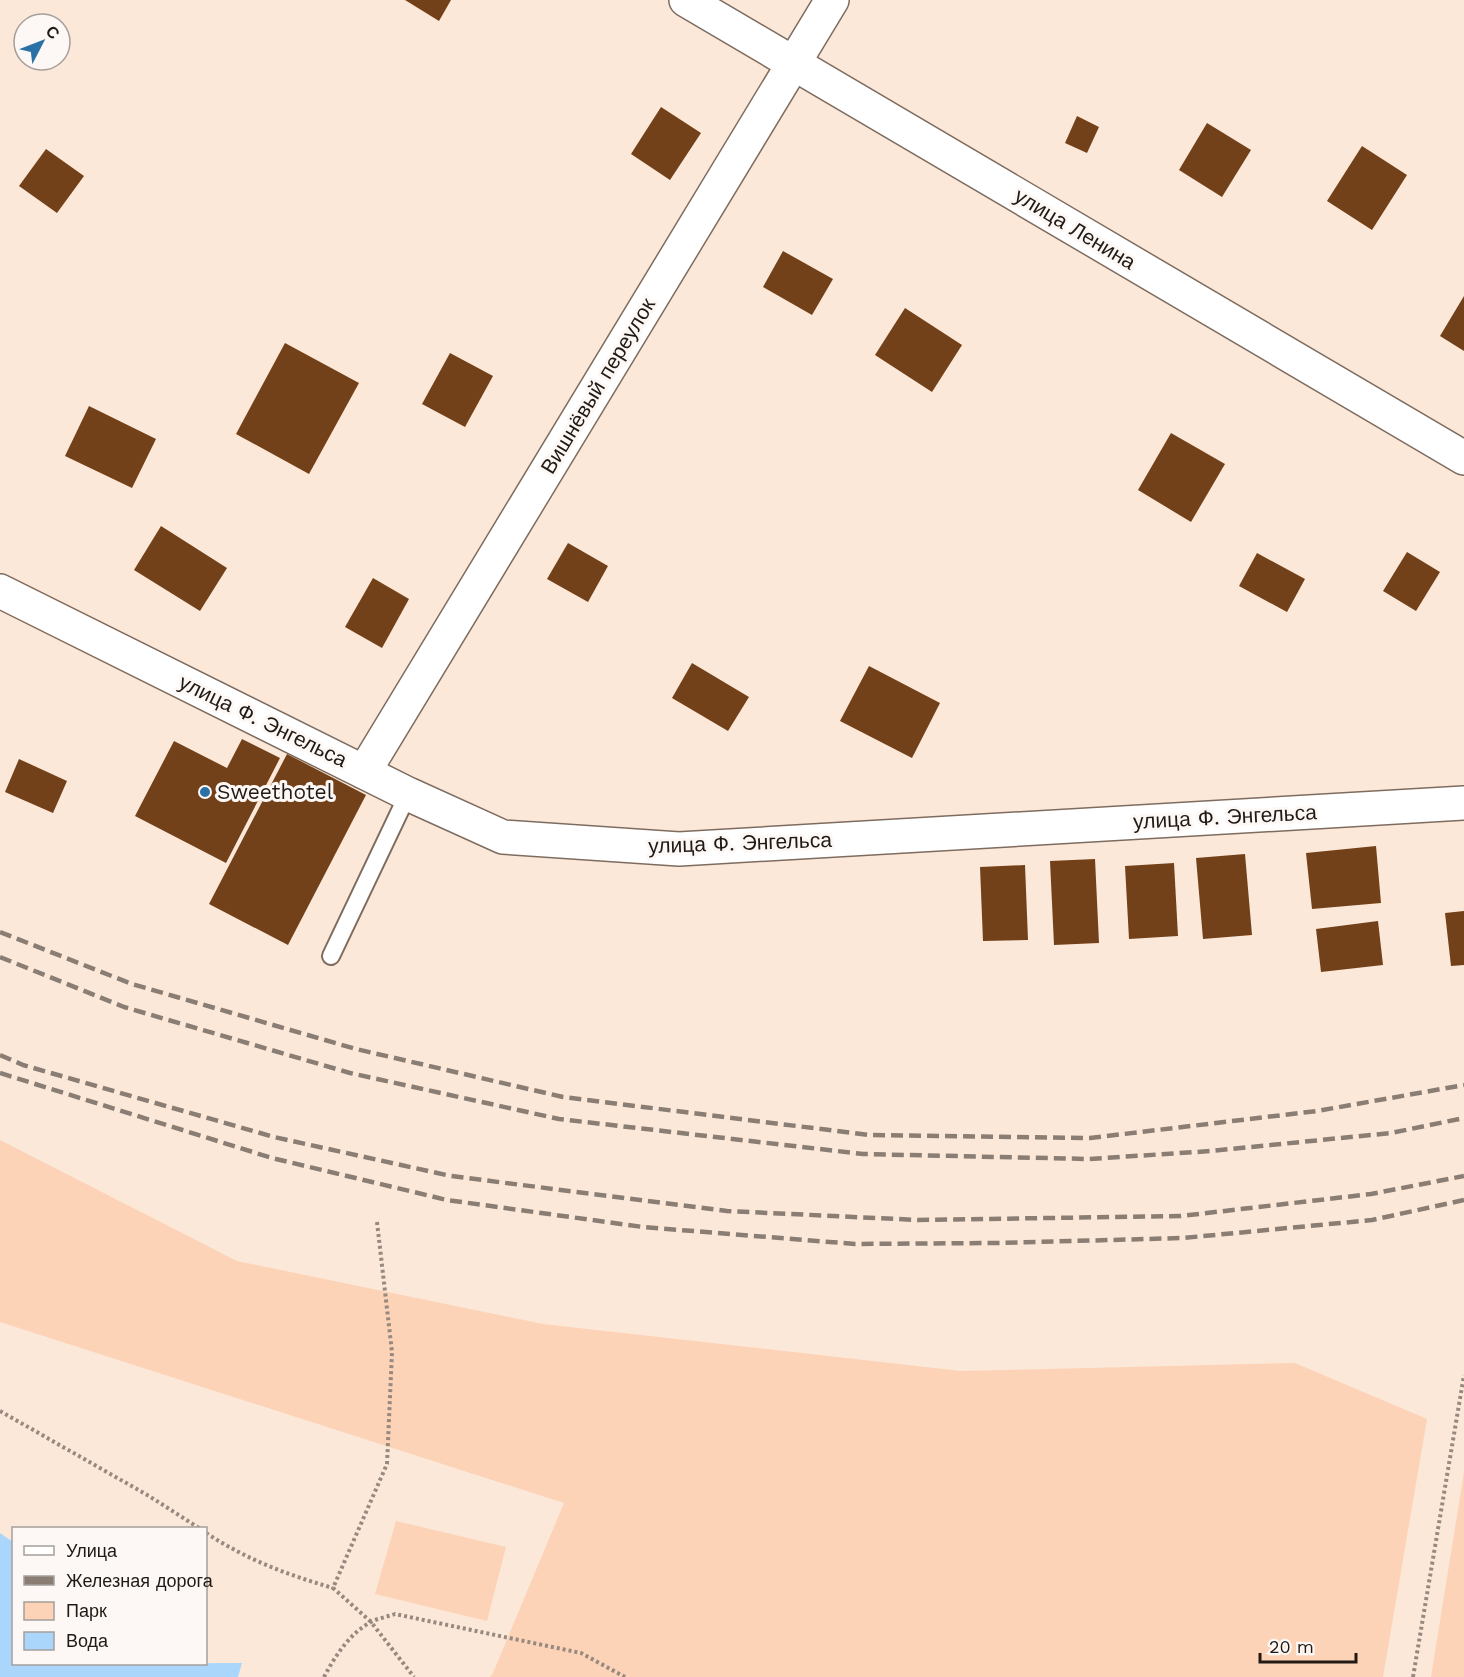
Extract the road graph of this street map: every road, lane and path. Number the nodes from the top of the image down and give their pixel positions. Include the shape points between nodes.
1 (686, 0) edge
2 (832, 0) edge
3 (794, 62) junction
4 (1464, 458) edge
5 (0, 591) edge
6 (364, 772) junction
7 (408, 794) junction
8 (1464, 802) edge
9 (331, 956) dead end
10 (377, 1222) dead end
11 (1464, 1375) edge
12 (0, 1411) edge
13 (197, 1527) edge
14 (207, 1534) edge
15 (333, 1588) junction
16 (371, 1622) junction
17 (324, 1677) edge
18 (414, 1677) edge
19 (625, 1677) edge
20 (1413, 1677) edge

1 - 3 street, улица Ленина
2 - 3 street, Вишнёвый переулок
3 - 4 street, улица Ленина
3 - 6 street, Вишнёвый переулок
5 - 6 street, улица Ф. Энгельса
6 - 7 street, улица Ф. Энгельса
7 - 8 street, улица Ф. Энгельса via 503,837 679,849
7 - 9 lane
10 - 15 path via 392,1352 387,1464
11 - 20 path
12 - 13 path
14 - 15 path via 230,1549 285,1574
15 - 16 path
16 - 17 path via 345,1643
16 - 18 path
16 - 19 path via 395,1614 581,1653

